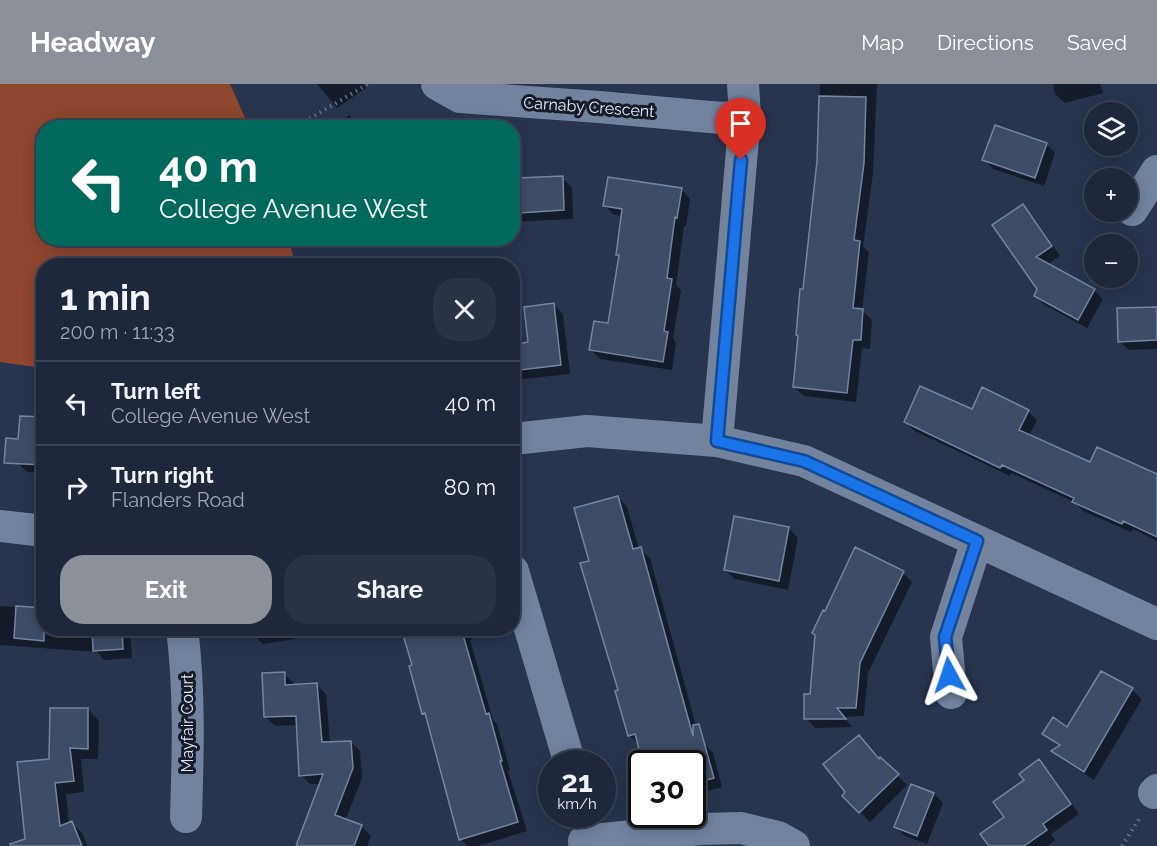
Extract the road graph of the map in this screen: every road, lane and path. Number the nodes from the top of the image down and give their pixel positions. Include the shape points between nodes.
1 (368, 84) edge
2 (437, 84) edge
3 (743, 84) edge
4 (745, 116) junction
5 (307, 120) edge
6 (1157, 171) edge
7 (1138, 201) edge
8 (520, 438) edge
9 (717, 441) junction
10 (0, 526) edge
11 (36, 530) edge
12 (977, 541) junction
13 (520, 595) edge
14 (1157, 624) edge
15 (183, 636) edge
16 (951, 693) dead end
17 (566, 750) edge
18 (1156, 792) edge
19 (186, 817) dead end
20 (583, 834) edge
21 (684, 838) edge
22 (794, 846) edge
23 (1122, 846) edge

1 - 5 path
2 - 4 street, Carnaby Crescent via 460,97 721,118
3 - 4 street
4 - 9 street
6 - 7 street
8 - 9 street via 587,431
9 - 12 street via 804,461
10 - 11 street
12 - 14 street
12 - 16 street via 945,637
13 - 17 street
15 - 19 street, Mayfair Court via 189,733
18 - 23 path
20 - 21 street
21 - 22 street via 741,828 778,837

